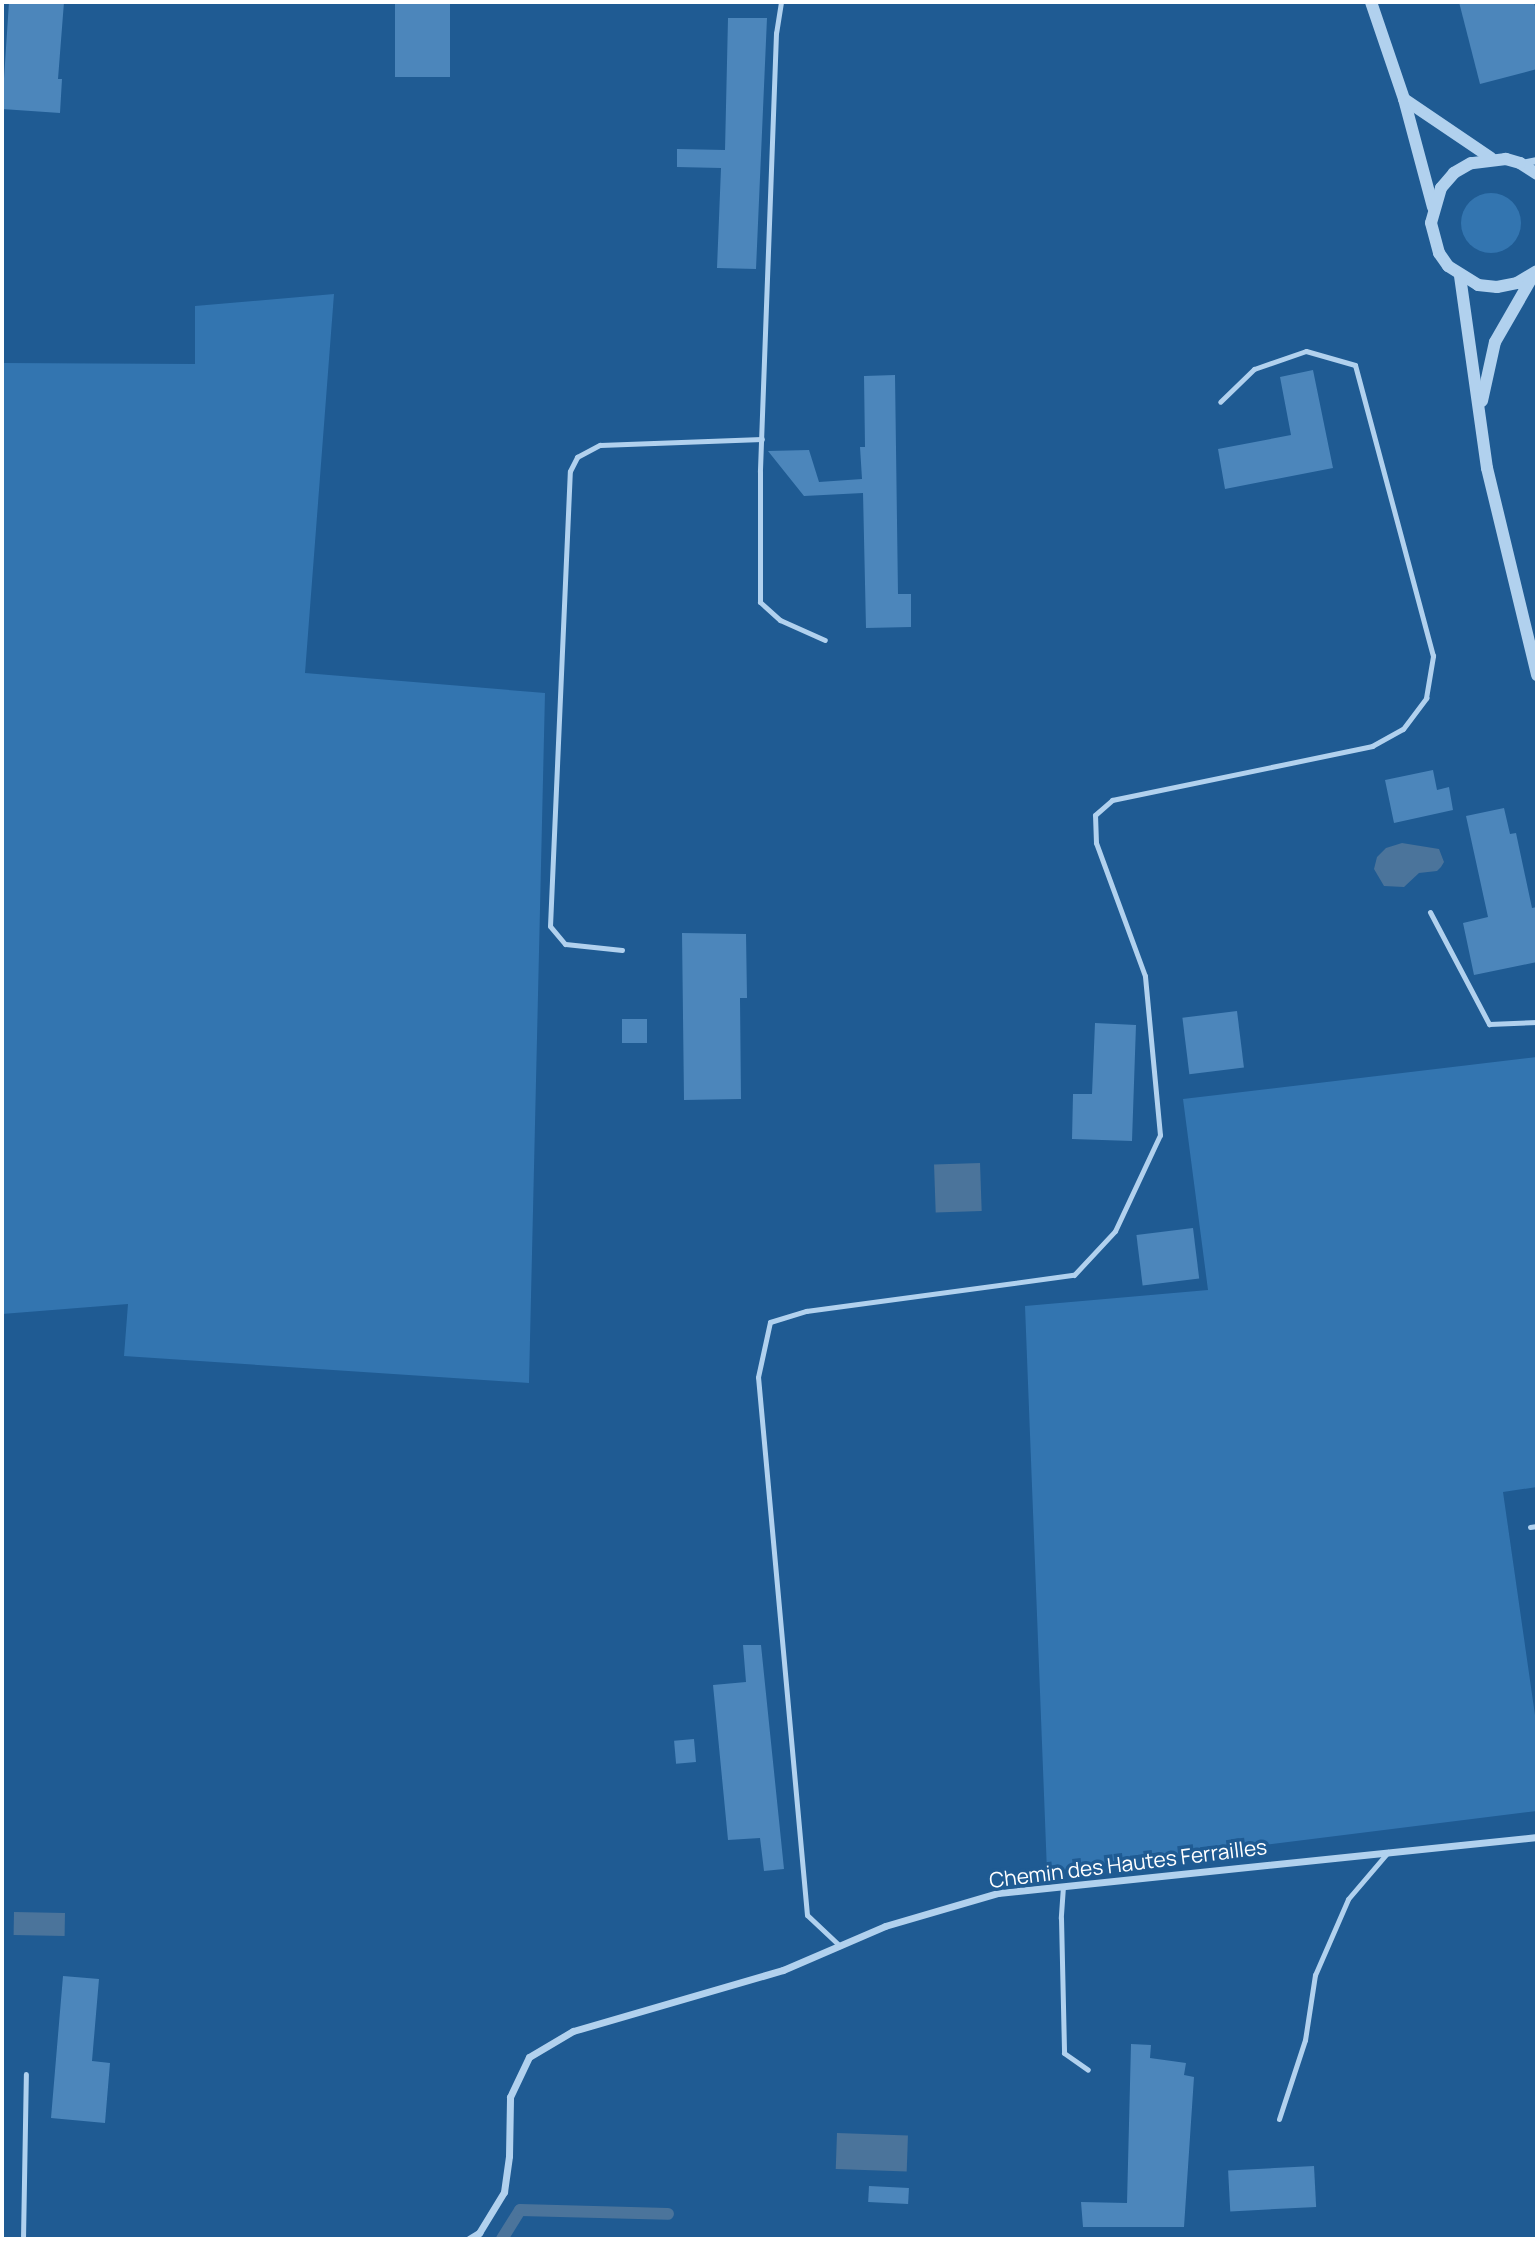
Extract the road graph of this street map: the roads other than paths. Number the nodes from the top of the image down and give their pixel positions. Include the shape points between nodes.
1 (781, 2) edge
2 (1371, 2) edge
3 (1404, 99) junction
4 (1491, 158) junction
5 (1537, 160) edge
6 (1520, 163) junction
7 (1537, 174) edge
8 (1433, 207) junction
9 (1536, 272) edge
10 (1460, 276) junction
11 (1220, 402) dead end
12 (1480, 408) junction
13 (762, 439) junction
14 (825, 640) dead end
15 (1537, 674) edge
16 (1430, 912) dead end
17 (622, 950) dead end
18 (1537, 1022) edge
19 (1537, 1837) edge
20 (1388, 1852) junction
21 (1063, 1886) junction
22 (839, 1946) junction
23 (1088, 2070) dead end
24 (26, 2074) dead end
25 (1279, 2119) dead end
26 (23, 2239) edge
27 (469, 2239) edge

1 - 13 lane via 776,33
2 - 3 street
3 - 4 street
3 - 8 street
4 - 6 street
4 - 8 street via 1454,173
5 - 6 street
6 - 7 street
8 - 10 street via 1433,238 1439,253
9 - 10 street via 1517,284 1497,287
9 - 12 street via 1495,342
10 - 12 street
11 - 22 lane via 1254,369 1306,351 1355,365 1433,656 1426,698 1403,729 1372,746 1112,800 1095,815 1096,843 1145,976 1160,1135 1115,1231 1074,1275 806,1311 770,1322 758,1377 807,1915
12 - 15 street via 1488,468
13 - 14 lane via 760,602 780,620
13 - 17 lane via 600,445 576,457 570,471 550,926 565,944
16 - 18 lane via 1489,1024
19 - 20 street, Chemin des Hautes Ferrailles
20 - 21 street, Chemin des Hautes Ferrailles
20 - 25 lane via 1348,1899 1315,1975 1305,2040
21 - 22 street, Chemin des Hautes Ferrailles via 998,1893 886,1926
21 - 23 lane via 1064,2053
22 - 27 street, Chemin des Hautes Ferrailles via 783,1970 573,2031 529,2057 510,2097 504,2192 479,2233
24 - 26 lane

